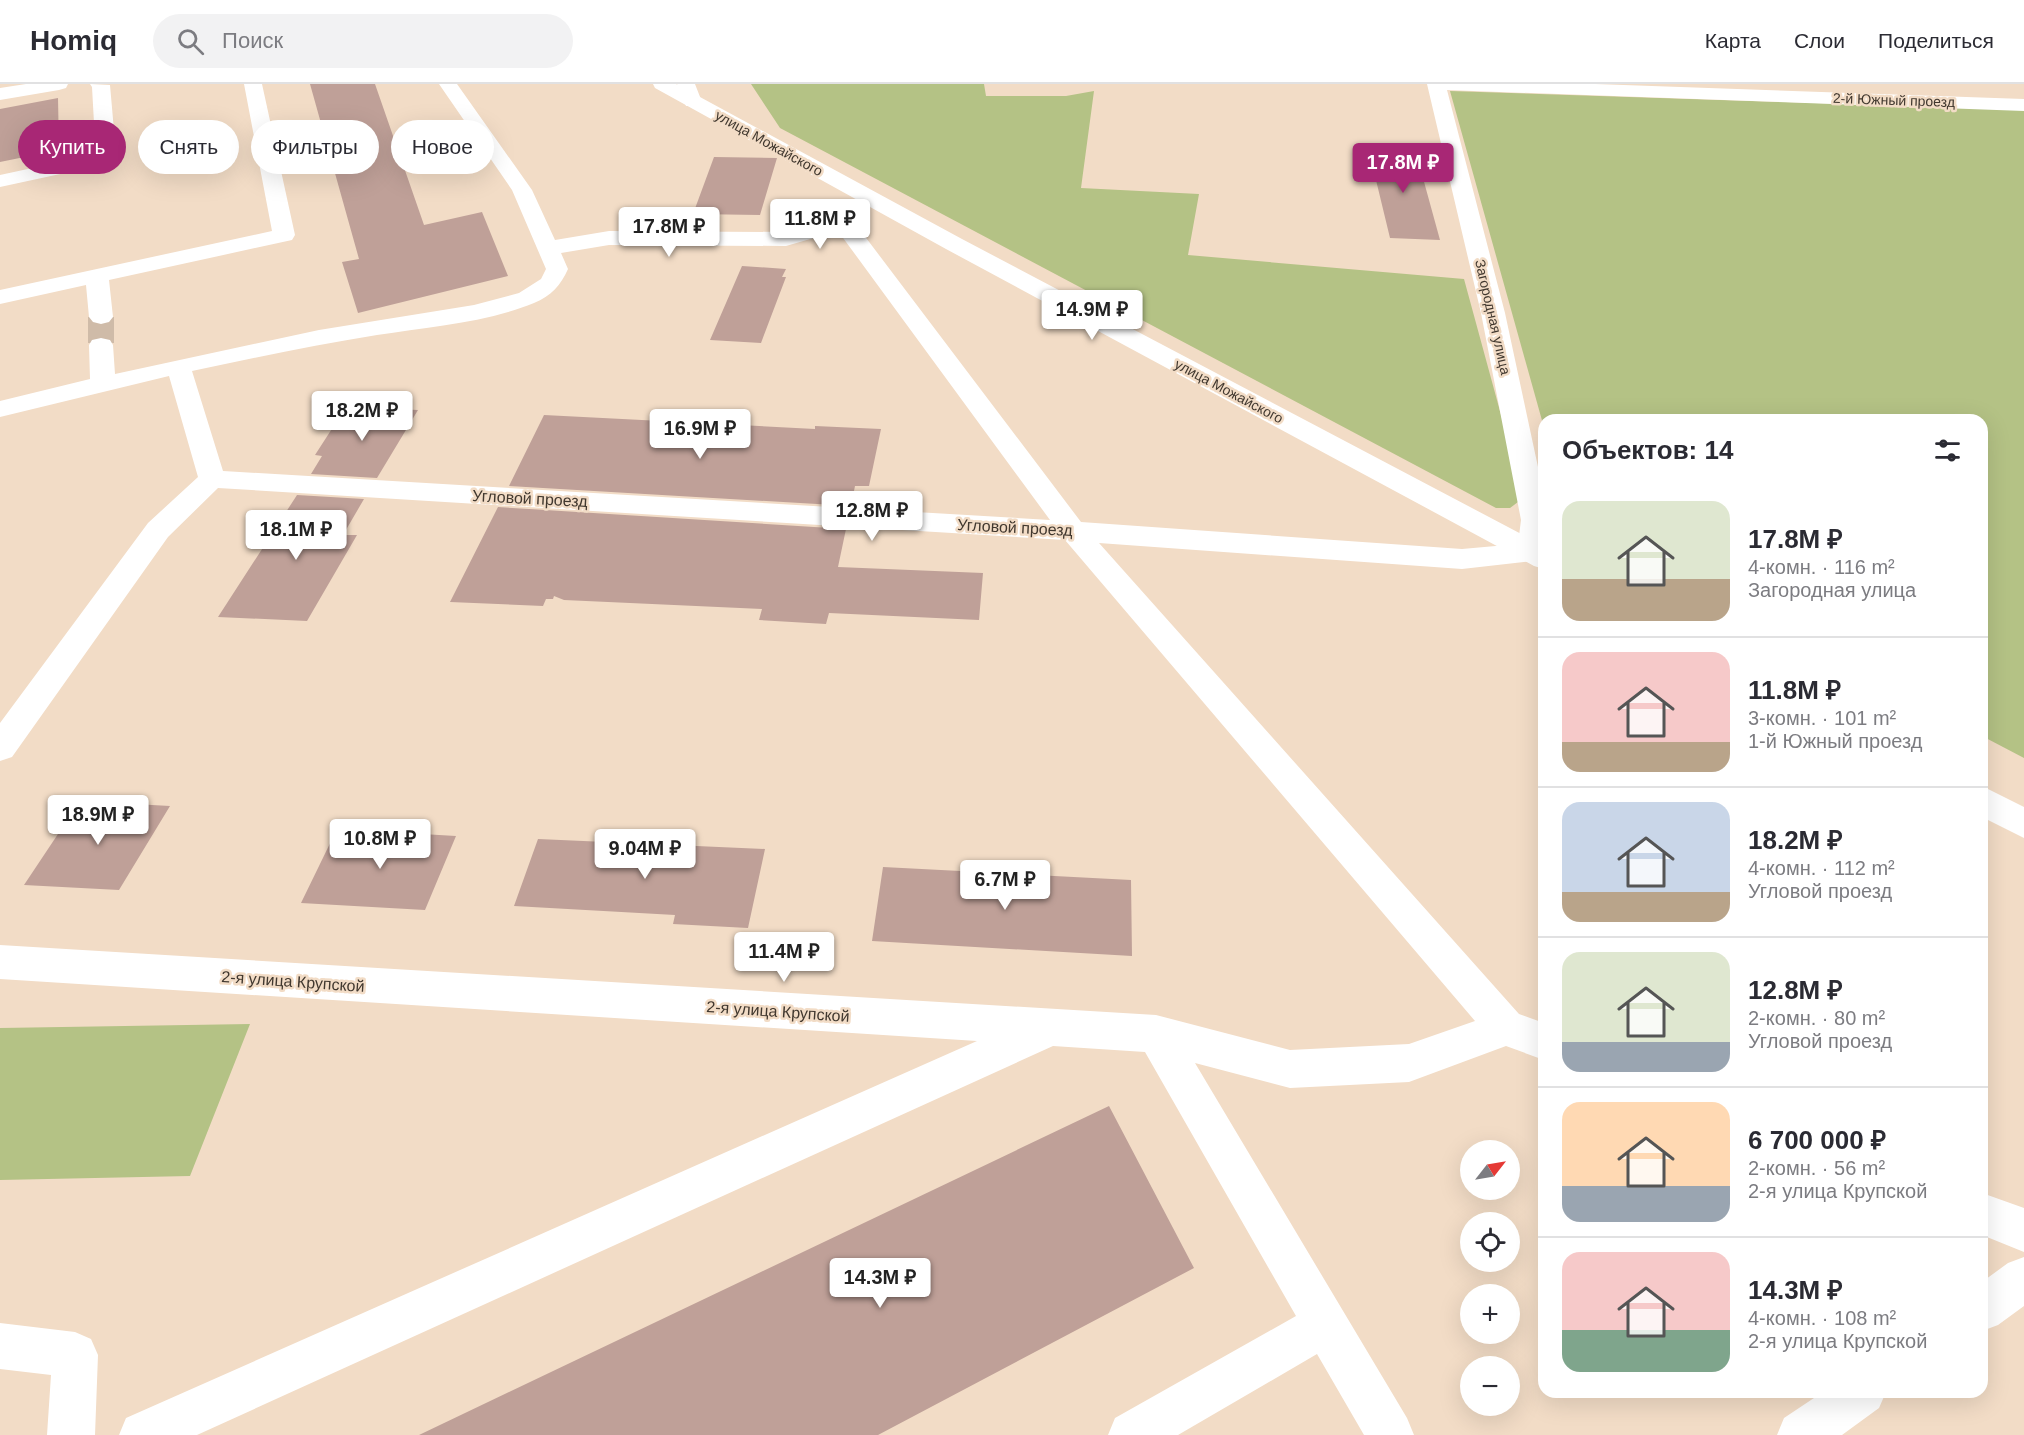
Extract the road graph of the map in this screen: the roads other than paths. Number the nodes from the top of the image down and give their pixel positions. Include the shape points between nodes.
1 (59, 84) edge
2 (99, 84) edge
3 (253, 84) edge
4 (448, 84) edge
5 (662, 84) edge
6 (1438, 84) edge
7 (689, 93) edge
8 (0, 94) edge
9 (2024, 105) edge
10 (0, 181) edge
11 (868, 197) junction
12 (843, 223) junction
13 (549, 248) junction
14 (97, 276) junction
15 (0, 297) edge
16 (101, 317) tunnel mouth
17 (101, 345) tunnel mouth
18 (178, 366) junction
19 (103, 384) junction
20 (0, 409) edge
21 (212, 479) junction
22 (1073, 531) junction
23 (1538, 556) edge
24 (0, 748) edge
25 (1988, 803) edge
26 (2024, 824) edge
27 (0, 962) edge
28 (1052, 1028) junction
29 (1506, 1028) junction
30 (1156, 1034) junction
31 (1538, 1040) edge
32 (1988, 1216) edge
33 (2024, 1230) edge
34 (2024, 1279) edge
35 (1988, 1305) edge
36 (1326, 1324) junction
37 (0, 1346) edge
38 (1855, 1398) edge
39 (1814, 1431) edge
40 (71, 1435) edge
41 (143, 1435) edge
42 (1132, 1435) edge
43 (1390, 1435) edge

1 - 8 street
2 - 10 street via 105,142 81,164
3 - 14 street via 284,235
4 - 13 street via 522,190
5 - 7 street, улица Можайского
6 - 9 street, 2-й Южный проезд
6 - 23 street, Загородная улица via 1493,313 1535,520
7 - 11 street, улица Можайского
11 - 12 street
11 - 23 street, улица Можайского
12 - 13 street via 786,238 609,238
12 - 22 street
13 - 18 street via 556,269 551,283 527,298 430,321 319,337
14 - 15 street
14 - 16 street
17 - 19 street
18 - 19 street
18 - 21 street
19 - 20 street
21 - 22 street, Угловой проезд
21 - 24 street via 158,530
22 - 23 street, Угловой проезд via 1462,559
22 - 29 street
25 - 26 street
27 - 28 street, 2-я улица Крупской
28 - 30 street, 2-я улица Крупской
28 - 41 street
29 - 30 street, 2-я улица Крупской via 1409,1063 1290,1068
29 - 31 street
30 - 36 street
32 - 33 street
34 - 35 street
36 - 42 street
36 - 43 street
37 - 40 street via 75,1355
38 - 39 street

